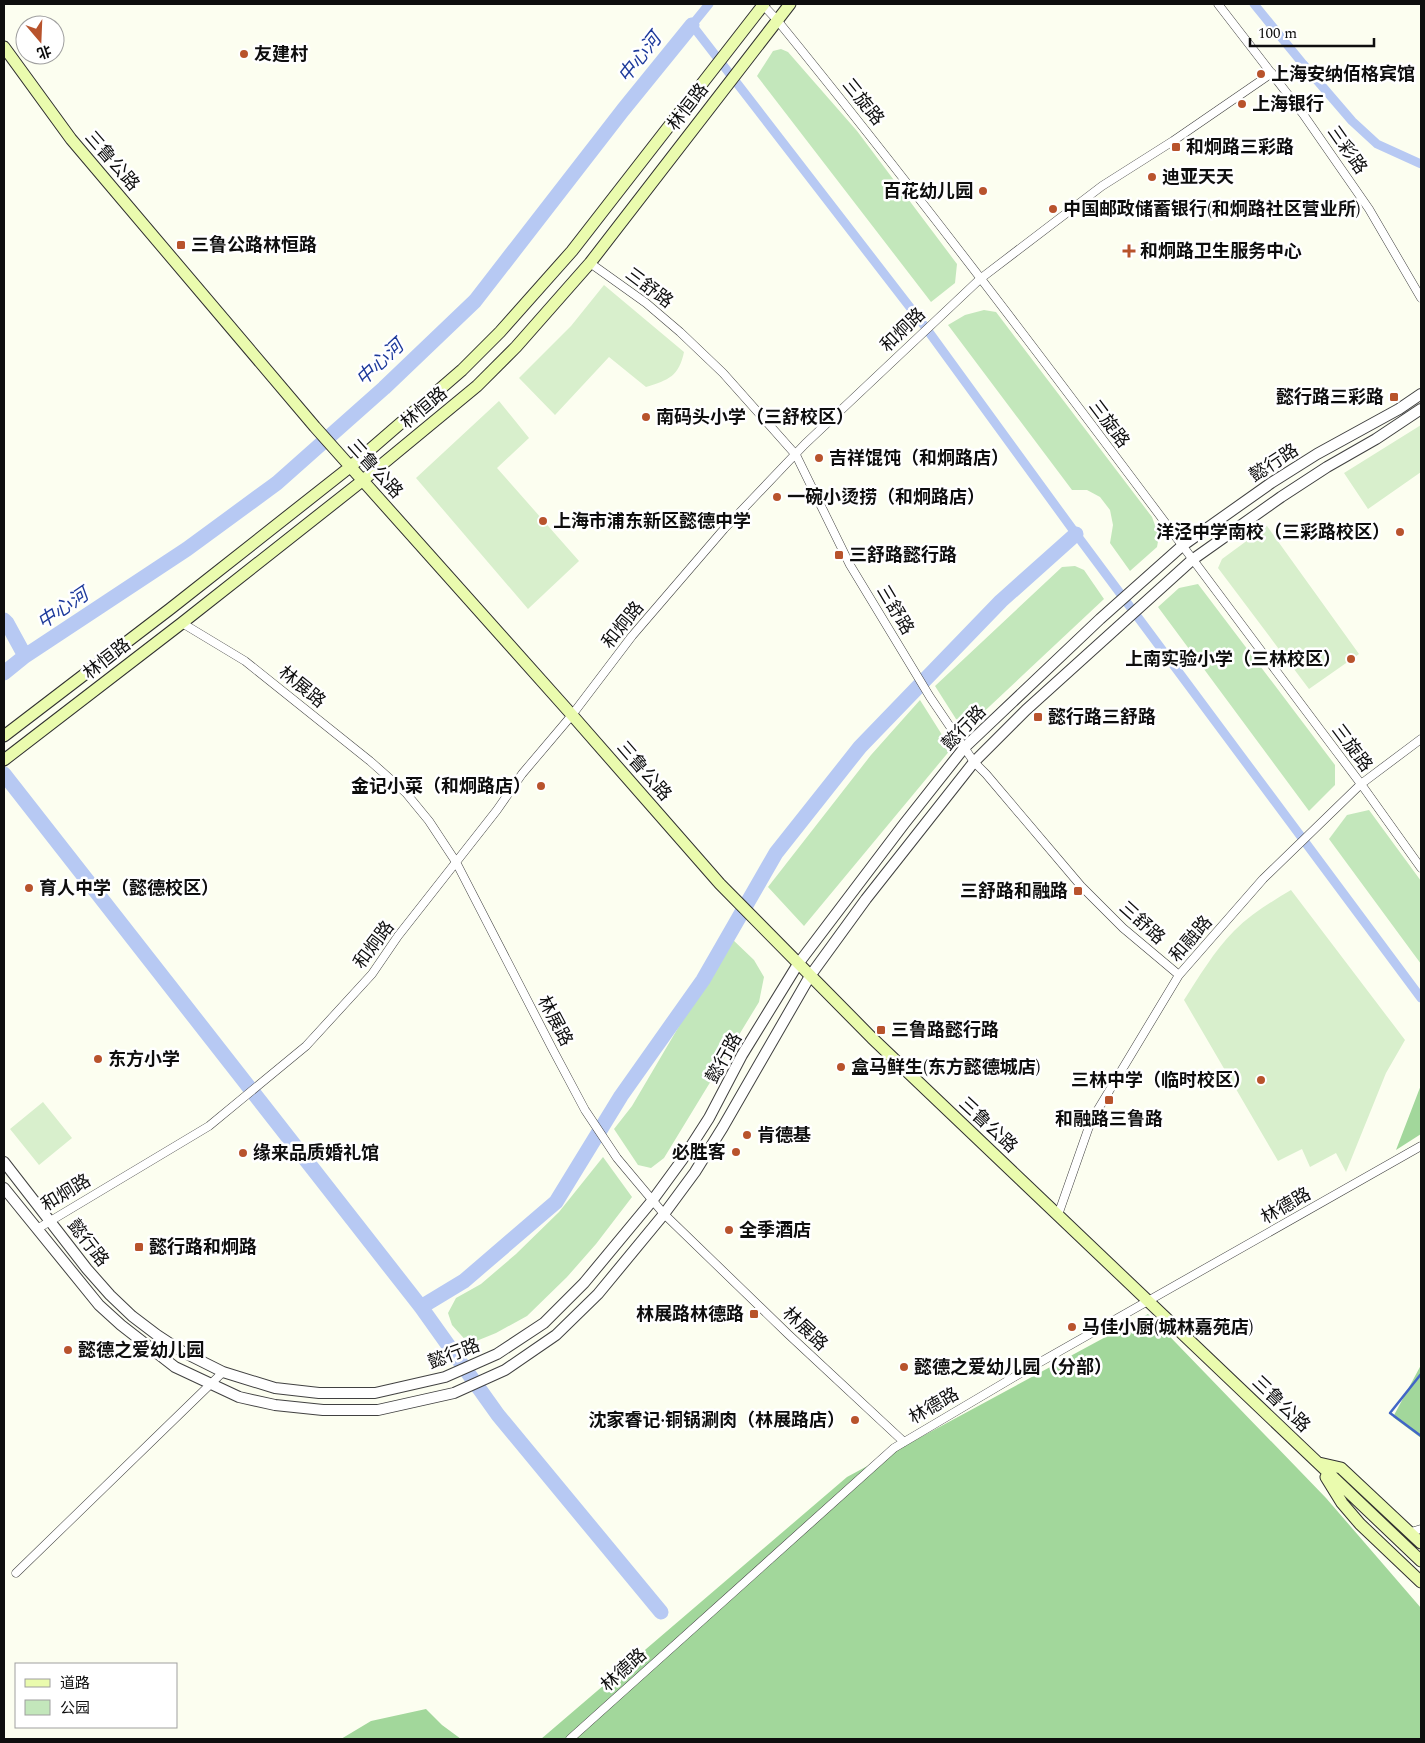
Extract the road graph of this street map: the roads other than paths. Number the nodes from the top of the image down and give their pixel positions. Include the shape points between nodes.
1 (764, 4) edge
2 (790, 4) edge
3 (1218, 4) edge
4 (777, 20) junction
5 (4, 47) edge
6 (1272, 73) junction
7 (590, 264) junction
8 (980, 279) junction
9 (1421, 298) edge
10 (1421, 394) edge
11 (1421, 409) edge
12 (796, 454) junction
13 (350, 467) junction
14 (362, 481) junction
15 (1182, 546) junction
16 (1192, 560) junction
17 (182, 623) junction
18 (572, 715) junction
19 (4, 736) edge
20 (1421, 739) edge
21 (964, 748) junction
22 (8, 757) edge
23 (974, 762) junction
24 (1361, 784) junction
25 (456, 862) junction
26 (1421, 868) edge
27 (798, 964) junction
28 (1179, 975) junction
29 (810, 976) junction
30 (1421, 1146) edge
31 (4, 1162) edge
32 (4, 1188) edge
33 (652, 1201) junction
34 (664, 1214) junction
35 (1058, 1215) junction
36 (50, 1220) junction
37 (36, 1228) junction
38 (1148, 1301) junction
39 (223, 1372) junction
40 (212, 1385) junction
41 (904, 1442) junction
42 (1318, 1463) junction
43 (1416, 1531) edge
44 (1421, 1543) edge
45 (1421, 1561) edge
46 (16, 1573) dead end
47 (1421, 1582) edge
48 (570, 1739) edge

1 - 4 street, 三旋路
1 - 13 main road, 林恒路 via 572,251 500,332 423,406
2 - 4 main road, 林恒路
3 - 6 street, 三彩路
4 - 7 main road, 林恒路
4 - 8 street, 三旋路
5 - 13 main road, 三鲁公路 via 71,140
6 - 8 street, 和炯路 via 1102,186
6 - 9 street, 三彩路 via 1369,209
7 - 12 street, 三舒路 via 646,302 680,332 723,373
7 - 14 main road, 林恒路 via 477,386
8 - 12 street, 和炯路
8 - 15 street, 三旋路
10 - 15 street, 懿行路 via 1271,482
11 - 16 street, 懿行路 via 1281,497
12 - 18 street, 和炯路 via 724,529 632,636
12 - 21 street, 三舒路 via 847,559
13 - 14 main road, 三鲁公路
13 - 19 main road, 林恒路
14 - 17 main road, 林恒路
14 - 18 main road, 三鲁公路
15 - 16 street, 三旋路
15 - 21 street, 懿行路
16 - 23 street, 懿行路 via 1110,632
16 - 24 street, 三旋路
17 - 22 main road, 林恒路
17 - 25 street, 林展路 via 245,661 370,761 406,793
18 - 25 street, 和炯路 via 522,774
18 - 27 main road, 三鲁公路 via 715,879
20 - 24 street, 和融路
21 - 23 street, 三舒路
21 - 27 street, 懿行路
23 - 28 street, 三舒路 via 1081,886 1123,928
23 - 29 street, 懿行路
24 - 26 street, 三旋路
24 - 28 street, 和融路 via 1263,879
25 - 33 street, 林展路 via 585,1110 617,1158
25 - 36 street, 和炯路 via 372,974 306,1046 209,1126
27 - 29 main road, 三鲁公路
27 - 33 street, 懿行路 via 742,1055 709,1118
28 - 35 street, 和融路 via 1091,1121
29 - 34 street, 懿行路 via 723,1127
29 - 35 main road, 三鲁公路
30 - 38 street, 林德路
31 - 36 street, 懿行路
32 - 37 street, 懿行路
33 - 34 street, 林展路
33 - 39 street, 懿行路 via 584,1284 544,1323 498,1354 446,1377 375,1393 319,1393 274,1388
34 - 40 street, 懿行路 via 591,1301 556,1335 505,1370 454,1393 378,1410 323,1410 275,1405
34 - 41 street, 林展路
35 - 38 main road, 三鲁公路
36 - 37 street, 和炯路
36 - 39 street, 懿行路 via 87,1269 132,1316 183,1352
37 - 40 street, 懿行路 via 98,1305 175,1367
38 - 41 street, 林德路
38 - 42 main road, 三鲁公路
39 - 40 street
40 - 46 street
41 - 48 street, 林德路
42 - 43 main road, 三鲁公路 via 1341,1468
42 - 45 main road, 三鲁公路
42 - 47 main road, 三鲁公路 via 1354,1517
43 - 44 main road, 三鲁公路

